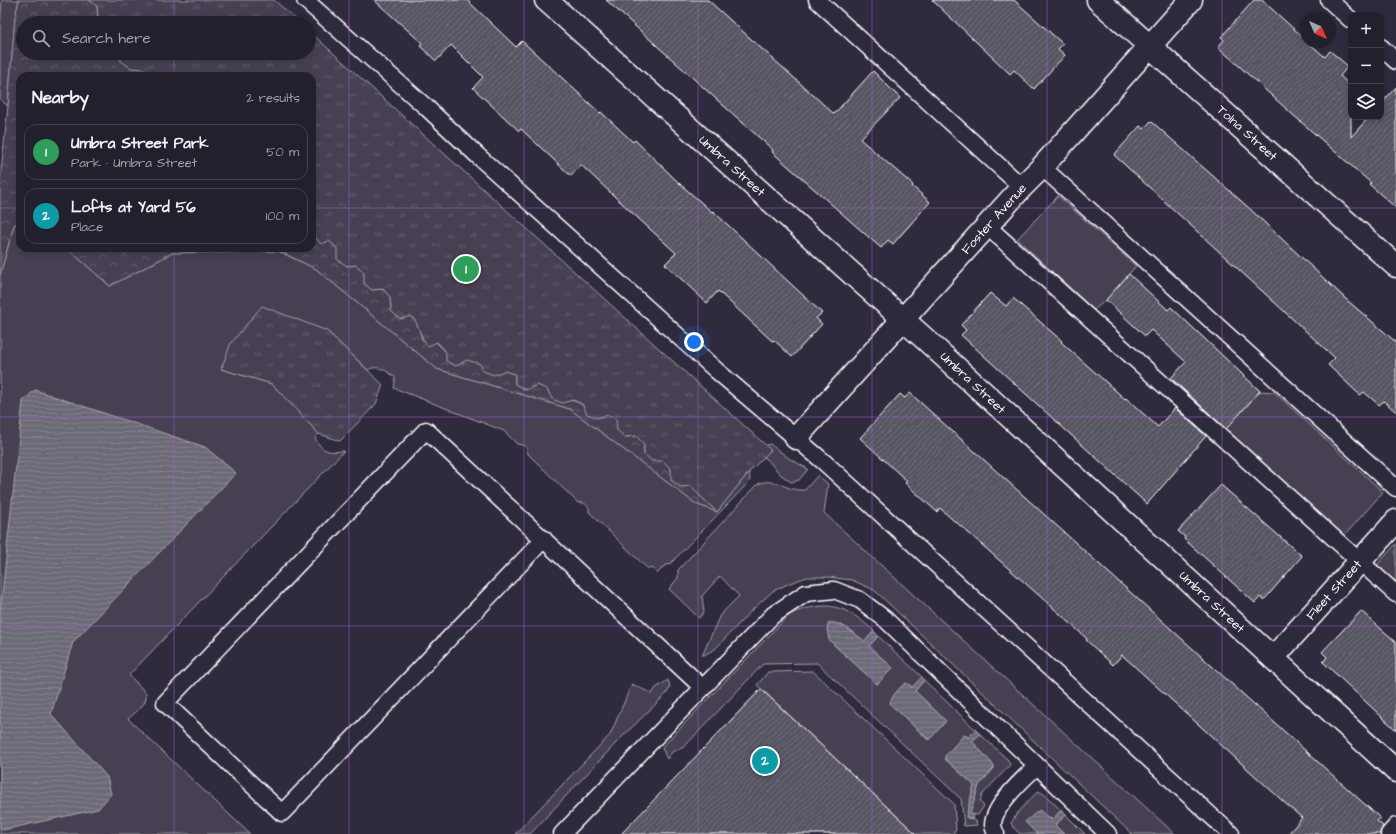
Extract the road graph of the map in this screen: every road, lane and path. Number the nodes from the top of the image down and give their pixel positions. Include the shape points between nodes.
1 (305, 0) edge
2 (546, 0) edge
3 (817, 0) edge
4 (1098, 0) edge
5 (1191, 0) edge
6 (1329, 0) edge
7 (1348, 17) edge
8 (1149, 46) junction
9 (1382, 48) edge
10 (1396, 61) edge
11 (1042, 167) junction
12 (1022, 187) junction
13 (988, 226) junction
14 (1396, 266) edge
15 (904, 320) junction
16 (796, 438) junction
17 (1396, 488) edge
18 (1396, 521) edge
19 (544, 539) junction
20 (1359, 562) junction
21 (1396, 594) edge
22 (1273, 658) junction
23 (703, 688) junction
24 (1037, 766) junction
25 (1396, 771) edge
26 (1396, 826) edge
27 (562, 834) edge
28 (996, 834) edge
29 (1108, 834) edge
30 (1231, 834) edge
31 (1389, 834) edge

1 - 16 lane via 717,371
2 - 15 street, Umbra Street
3 - 12 lane
4 - 8 street, Tolna Street
5 - 8 street, Foster Avenue
6 - 7 lane
8 - 11 street, Foster Avenue
8 - 14 street, Tolna Street
9 - 10 lane
11 - 12 street, Foster Avenue
11 - 17 lane
12 - 13 street, Foster Avenue
13 - 15 street, Foster Avenue
13 - 20 lane
15 - 16 street, Foster Avenue
15 - 22 street, Umbra Street
16 - 30 lane
18 - 20 street, Fleet Street
19 - 19 lane via 426,430 165,703 282,813
19 - 23 lane
20 - 21 lane
20 - 22 street, Fleet Street
22 - 25 street, Umbra Street
23 - 24 lane via 772,615 806,593 834,590 860,600 885,619
23 - 27 lane
24 - 28 lane via 1007,796 997,811 993,825
24 - 29 lane
26 - 31 lane

